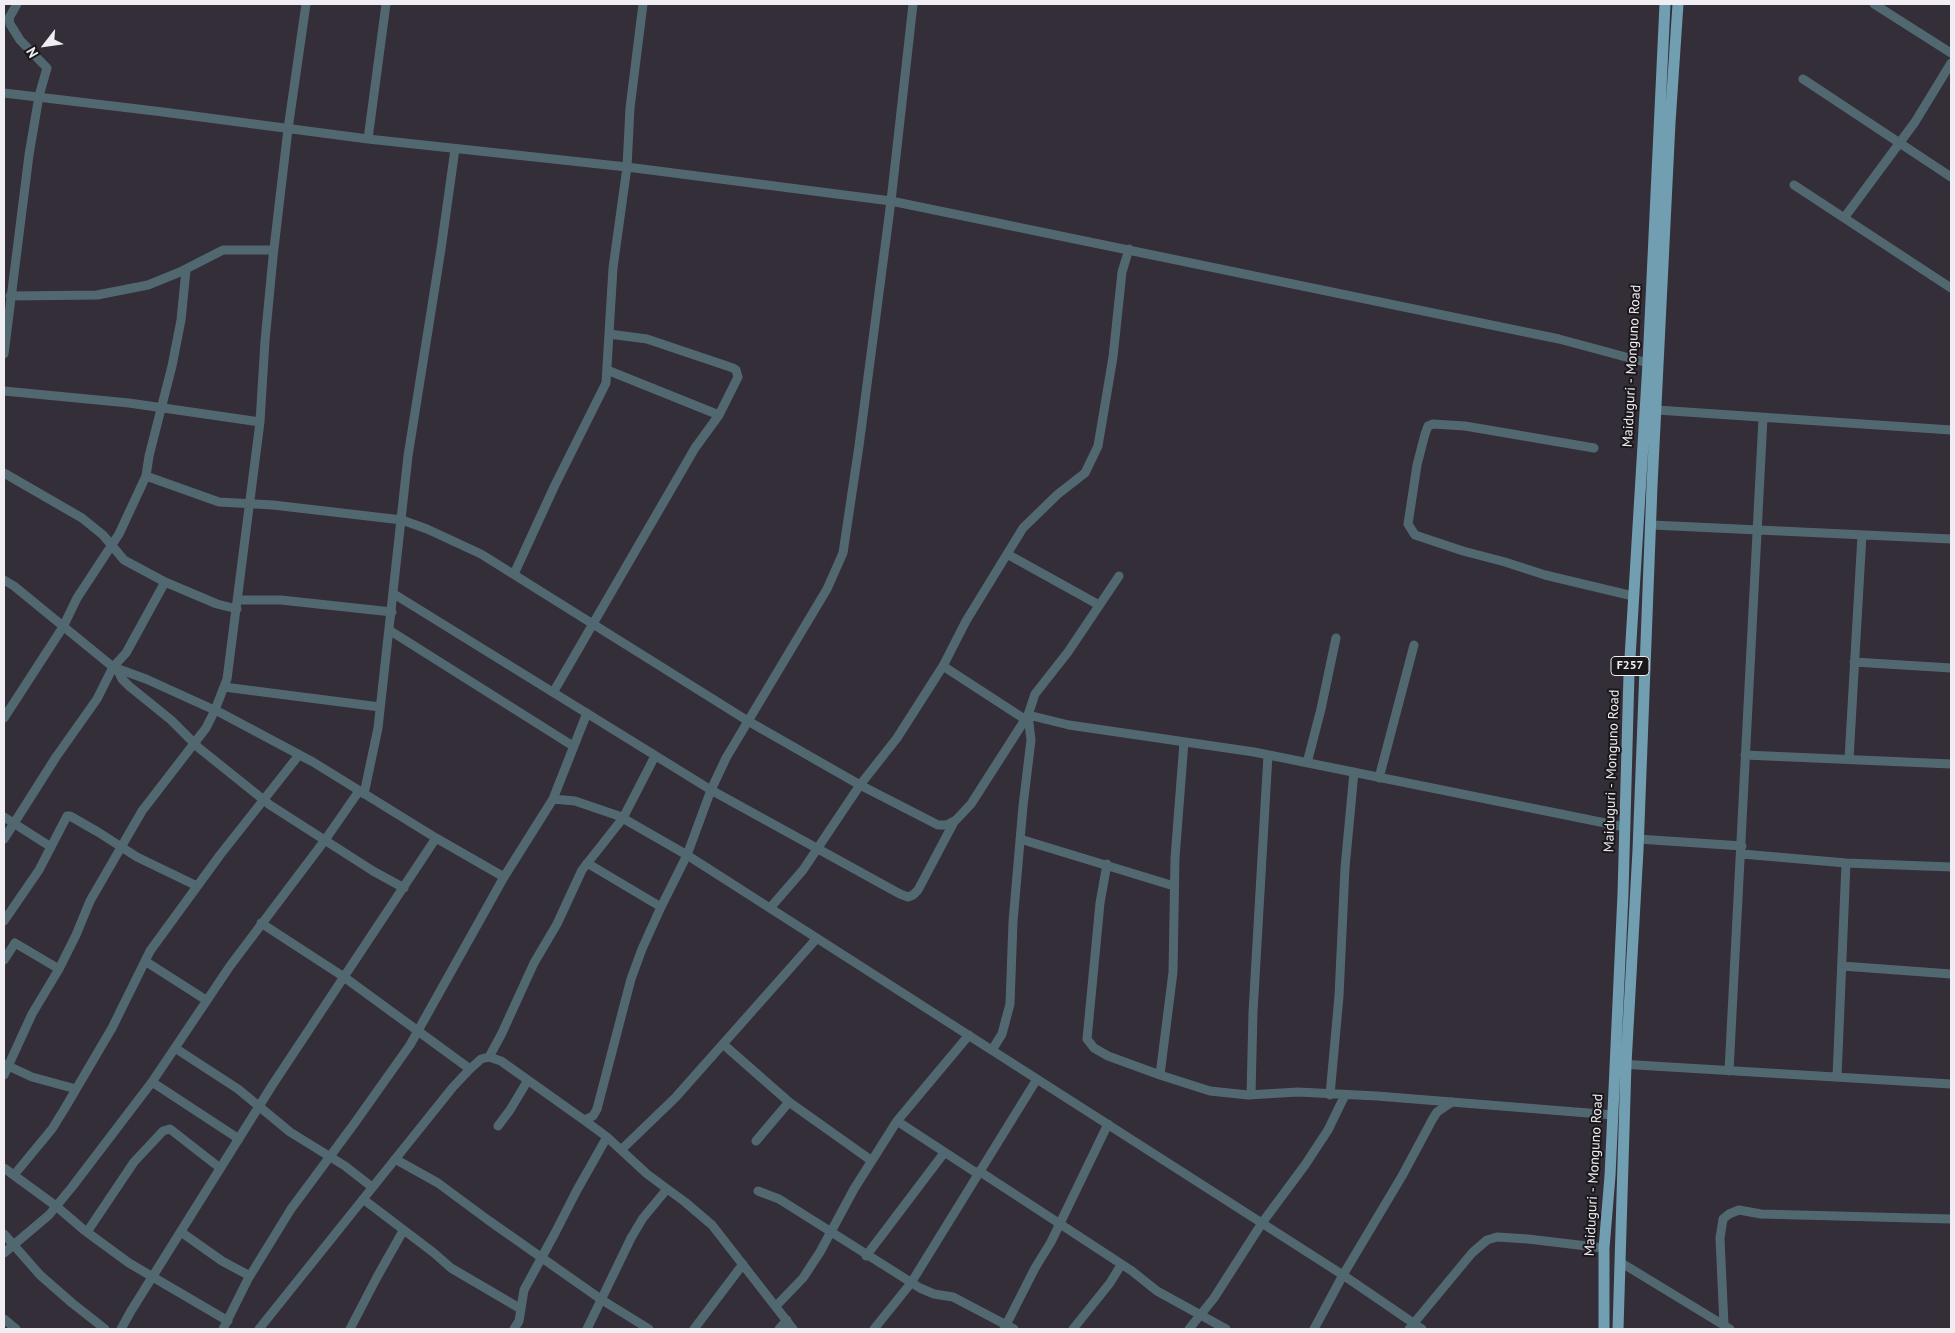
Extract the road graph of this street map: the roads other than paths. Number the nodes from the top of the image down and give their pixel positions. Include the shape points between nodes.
1 (17, 4) edge
2 (306, 4) edge
3 (386, 4) edge
4 (643, 4) edge
5 (913, 4) edge
6 (1665, 4) edge
7 (1678, 4) edge
8 (1874, 4) edge
9 (1951, 53) edge
10 (1951, 63) edge
11 (1803, 79) dead end
12 (4, 93) edge
13 (39, 96) junction
14 (288, 129) junction
15 (368, 139) junction
16 (1900, 142) junction
17 (455, 149) junction
18 (627, 167) junction
19 (1951, 177) edge
20 (1794, 185) dead end
21 (891, 200) junction
22 (1844, 218) junction
23 (1129, 249) junction
24 (274, 250) junction
25 (186, 270) junction
26 (1951, 288) edge
27 (8, 299) edge
28 (609, 334) junction
29 (4, 354) edge
30 (1648, 363) junction
31 (607, 370) junction
32 (4, 391) edge
33 (162, 409) junction
34 (1657, 410) junction
35 (719, 415) junction
36 (1763, 418) junction
37 (260, 422) junction
38 (1951, 430) edge
39 (1594, 448) dead end
40 (4, 473) edge
41 (146, 476) junction
42 (250, 503) junction
43 (402, 520) junction
44 (1652, 525) junction
45 (1758, 530) junction
46 (1862, 535) junction
47 (1951, 539) edge
48 (112, 546) junction
49 (1007, 554) junction
50 (514, 574) junction
51 (1119, 576) dead end
52 (4, 580) edge
53 (165, 582) junction
54 (394, 594) junction
55 (1633, 596) junction
56 (238, 600) junction
57 (1099, 605) junction
58 (237, 609) junction
59 (392, 612) junction
60 (592, 624) junction
61 (62, 627) junction
62 (390, 630) junction
63 (1336, 638) dead end
64 (1414, 645) dead end
65 (1854, 662) junction
66 (943, 666) junction
67 (115, 668) junction
68 (1951, 668) edge
69 (224, 687) junction
70 (554, 692) junction
71 (380, 707) junction
72 (215, 710) junction
73 (587, 713) junction
74 (1027, 717) junction
75 (4, 718) edge
76 (748, 722) junction
77 (1184, 742) junction
78 (195, 744) junction
79 (573, 746) junction
80 (299, 755) junction
81 (1268, 755) junction
82 (1745, 755) junction
83 (655, 756) junction
84 (1849, 759) junction
85 (1307, 763) junction
86 (1951, 764) edge
87 (1354, 772) junction
88 (1379, 778) junction
89 (860, 785) junction
90 (711, 790) junction
91 (362, 792) junction
92 (553, 799) junction
93 (264, 800) junction
94 (4, 817) edge
95 (623, 818) junction
96 (956, 820) junction
97 (13, 823) junction
98 (1625, 827) junction
99 (436, 838) junction
100 (1638, 838) junction
101 (4, 839) edge
102 (1020, 839) junction
103 (325, 840) junction
104 (51, 847) junction
105 (122, 848) junction
106 (817, 849) junction
107 (1742, 850) junction
108 (687, 854) junction
109 (587, 863) junction
110 (1846, 863) junction
111 (1107, 864) junction
112 (1951, 867) edge
113 (504, 876) junction
114 (197, 886) junction
115 (1174, 886) junction
116 (404, 888) junction
117 (661, 907) junction
118 (770, 908) junction
119 (4, 919) edge
120 (261, 923) junction
121 (817, 938) junction
122 (4, 960) edge
123 (146, 961) junction
124 (1842, 966) junction
125 (58, 969) junction
126 (1951, 974) edge
127 (344, 977) junction
128 (206, 1000) junction
129 (418, 1032) junction
130 (969, 1036) junction
131 (723, 1044) junction
132 (175, 1048) junction
133 (992, 1050) junction
134 (488, 1057) junction
135 (1621, 1064) junction
136 (6, 1065) edge
137 (470, 1069) junction
138 (1729, 1071) junction
139 (4, 1075) edge
140 (1160, 1076) junction
141 (1837, 1077) junction
142 (1037, 1079) junction
143 (528, 1080) junction
144 (152, 1082) junction
145 (1951, 1084) edge
146 (76, 1089) junction
147 (1251, 1095) junction
148 (1330, 1095) junction
149 (1346, 1096) junction
150 (1452, 1101) junction
151 (789, 1102) junction
152 (260, 1106) junction
153 (1613, 1115) junction
154 (584, 1120) junction
155 (897, 1121) junction
156 (1108, 1124) junction
157 (498, 1126) dead end
158 (607, 1137) junction
159 (239, 1140) junction
160 (756, 1141) dead end
161 (621, 1150) junction
162 (944, 1153) junction
163 (330, 1157) junction
164 (395, 1159) junction
165 (872, 1161) junction
166 (4, 1168) edge
167 (220, 1168) junction
168 (979, 1173) junction
169 (14, 1176) junction
170 (372, 1187) junction
171 (667, 1189) junction
172 (758, 1191) dead end
173 (363, 1199) junction
174 (56, 1206) junction
175 (1951, 1219) edge
176 (1262, 1223) junction
177 (1059, 1225) junction
178 (403, 1231) junction
179 (831, 1231) junction
180 (87, 1232) junction
181 (181, 1232) junction
182 (4, 1234) edge
183 (14, 1244) junction
184 (1604, 1248) junction
185 (4, 1253) edge
186 (542, 1256) junction
187 (866, 1256) junction
188 (1620, 1262) junction
189 (743, 1264) junction
190 (1122, 1265) junction
191 (1342, 1275) junction
192 (250, 1276) junction
193 (152, 1278) junction
194 (911, 1282) junction
195 (602, 1300) junction
196 (776, 1306) junction
197 (521, 1309) junction
198 (1200, 1315) junction
199 (4, 1319) edge
200 (786, 1320) junction
201 (225, 1325) edge
202 (1415, 1327) edge
203 (1727, 1327) edge
204 (877, 1328) edge
205 (1008, 1328) edge
206 (16, 1329) edge
207 (105, 1329) edge
208 (121, 1329) edge
209 (260, 1329) edge
210 (350, 1329) edge
211 (514, 1329) edge
212 (587, 1329) edge
213 (649, 1329) edge
214 (694, 1329) edge
215 (779, 1329) edge
216 (793, 1329) edge
217 (1073, 1329) edge
218 (1189, 1329) edge
219 (1226, 1329) edge
220 (1314, 1329) edge
221 (1604, 1329) edge
222 (1618, 1329) edge

1 - 13 street via 10,24 20,40 47,68
2 - 14 street
3 - 15 street
4 - 18 street via 630,108
5 - 21 street
6 - 30 main road, Maiduguri - Monguno Road / F257
7 - 34 main road, Maiduguri - Monguno Road / F257
8 - 9 street
10 - 16 street
11 - 16 street
12 - 13 street
13 - 14 street
13 - 27 street
14 - 15 street
14 - 24 street
15 - 17 street
16 - 19 street
16 - 22 street
17 - 18 street
17 - 43 street via 408,456
18 - 21 street
18 - 28 street via 613,268
20 - 22 street
21 - 23 street
21 - 76 street via 843,553 827,589
22 - 26 street
23 - 30 street via 1559,339
23 - 49 street via 1122,272 1113,357 1098,446 1085,473 1023,528
24 - 25 street via 223,250
24 - 37 street
25 - 27 street via 148,285 97,295
25 - 33 street via 181,320
27 - 29 street
28 - 31 street
28 - 35 street via 646,339 736,370 738,377
30 - 55 main road, Maiduguri - Monguno Road / F257
31 - 35 street
31 - 50 street via 606,383
32 - 33 street
33 - 37 street
33 - 41 street
34 - 36 street
34 - 44 main road, Maiduguri - Monguno Road / F257
35 - 60 street via 690,456
36 - 38 street
36 - 45 street
37 - 42 street
39 - 55 street via 1465,426 1428,426 1408,524 1415,535 1454,548
40 - 48 street via 82,518
41 - 42 street via 219,502
41 - 48 street
42 - 43 street
42 - 56 street
43 - 50 street via 481,554
43 - 54 street
44 - 45 street
44 - 100 main road, Maiduguri - Monguno Road / F257
45 - 46 street
45 - 82 street
46 - 47 street
46 - 65 street
48 - 53 street via 124,560
48 - 61 street
49 - 57 street
49 - 66 street
50 - 60 street
51 - 57 street
52 - 61 street
53 - 58 street
53 - 67 street
54 - 59 street
54 - 70 street
55 - 98 main road, Maiduguri - Monguno Road / F257
56 - 58 street
56 - 59 street via 282,600
57 - 74 street via 1035,694
58 - 69 street
59 - 62 street
60 - 70 street
60 - 76 street
61 - 67 street
61 - 75 street
62 - 71 street
62 - 79 street
63 - 85 street
64 - 88 street
65 - 68 street
65 - 84 street
66 - 74 street
66 - 89 street via 897,738
67 - 72 street
67 - 78 street via 122,679
67 - 97 street via 98,699
69 - 71 street
69 - 72 street
70 - 73 street
71 - 91 street
72 - 78 street
72 - 80 street
73 - 79 street
73 - 83 street
74 - 77 street
74 - 96 street via 971,804
74 - 102 street via 1031,740
76 - 89 street
76 - 90 street
77 - 81 street
77 - 115 street
78 - 93 street
78 - 105 street via 142,811
79 - 92 street
80 - 91 street
80 - 93 street
81 - 85 street
81 - 147 street
82 - 84 street
82 - 107 street
83 - 90 street
83 - 95 street
84 - 86 street
85 - 87 street
87 - 88 street
87 - 148 street via 1345,868 1340,996
88 - 98 street
89 - 96 street via 938,825 947,826
89 - 106 street
90 - 106 street
90 - 108 street
91 - 99 street
91 - 103 street
92 - 95 street via 575,801
92 - 113 street
93 - 103 street
93 - 114 street
94 - 97 street
95 - 108 street
95 - 109 street
96 - 106 street via 918,890 908,897
97 - 101 street
97 - 104 street
98 - 135 main road, Maiduguri - Monguno Road / F257
99 - 113 street
99 - 116 street
100 - 107 street
100 - 135 main road, Maiduguri - Monguno Road / F257
102 - 111 street
102 - 133 street via 1010,1004 1002,1034
103 - 116 street
103 - 120 street
104 - 105 street via 65,819 70,816
104 - 119 street via 39,870
105 - 114 street
105 - 125 street via 90,901
106 - 118 street
107 - 110 street
107 - 138 street
108 - 117 street
108 - 118 street
109 - 117 street
109 - 134 street
110 - 112 street
110 - 124 street
111 - 115 street
111 - 140 street via 1100,902 1087,1039 1094,1048 1108,1056
113 - 129 street
114 - 123 street
115 - 140 street via 1174,972
116 - 127 street
117 - 154 street via 631,979 597,1109 593,1116
118 - 121 street
120 - 127 street
120 - 128 street
121 - 130 street
121 - 131 street
122 - 125 street via 15,943
123 - 128 street
123 - 146 street
124 - 126 street
124 - 141 street
125 - 136 street
127 - 129 street
127 - 152 street
128 - 132 street
129 - 137 street
129 - 163 street
130 - 133 street
130 - 155 street
131 - 151 street
131 - 161 street via 675,1098
132 - 144 street
132 - 152 street
133 - 142 street
134 - 137 street
134 - 143 street via 501,1061
135 - 138 street
135 - 153 main road, Maiduguri - Monguno Road / F257
135 - 188 main road, Maiduguri - Monguno Road / F257
136 - 139 street
136 - 146 street via 32,1077
137 - 164 street
138 - 141 street
140 - 147 street via 1210,1091
141 - 145 street
142 - 156 street
142 - 168 street
143 - 154 street
143 - 157 street
144 - 159 street
144 - 174 street
146 - 169 street via 52,1129
147 - 148 street via 1298,1092
148 - 149 street
149 - 150 street
149 - 176 street via 1305,1165
150 - 153 street
150 - 191 street via 1437,1112
151 - 160 street
151 - 165 street
152 - 159 street
152 - 163 street via 290,1132
153 - 184 main road, Maiduguri - Monguno Road / F257
154 - 158 street
155 - 162 street
155 - 165 street
156 - 176 street
156 - 177 street
158 - 161 street
158 - 186 street
159 - 167 street
161 - 171 street
162 - 168 street
162 - 187 street
163 - 170 street
163 - 192 street via 290,1209
164 - 170 street
164 - 186 street via 438,1183
165 - 179 street
166 - 169 street
167 - 180 street via 170,1129 163,1131 134,1162
167 - 181 street
168 - 177 street
168 - 194 street
169 - 174 street
170 - 173 street
171 - 189 street via 712,1225
171 - 195 street via 631,1238
172 - 179 street via 779,1199
173 - 178 street
173 - 209 street
174 - 180 street
174 - 183 street
175 - 203 street via 1761,1214 1739,1210 1729,1214 1723,1219 1720,1238
176 - 191 street
176 - 198 street
177 - 190 street
177 - 205 street
178 - 197 street via 451,1268
178 - 210 street
179 - 187 street
179 - 196 street via 803,1278
180 - 193 street
181 - 192 street
181 - 193 street
182 - 183 street
183 - 185 street
183 - 207 street via 40,1275
184 - 202 street via 1528,1239 1497,1237 1487,1240 1472,1253
184 - 221 main road, Maiduguri - Monguno Road / F257
186 - 195 street
186 - 197 street via 524,1290
187 - 194 street
188 - 203 street
188 - 222 main road, Maiduguri - Monguno Road / F257
189 - 196 street
189 - 214 street
190 - 198 street via 1157,1291
190 - 217 street
191 - 202 street
191 - 220 street
192 - 201 street
193 - 201 street
193 - 208 street
194 - 204 street
194 - 205 street via 934,1294 953,1297
195 - 212 street
195 - 213 street
196 - 200 street
197 - 211 street
198 - 218 street
198 - 219 street
199 - 206 street
200 - 215 street
200 - 216 street

